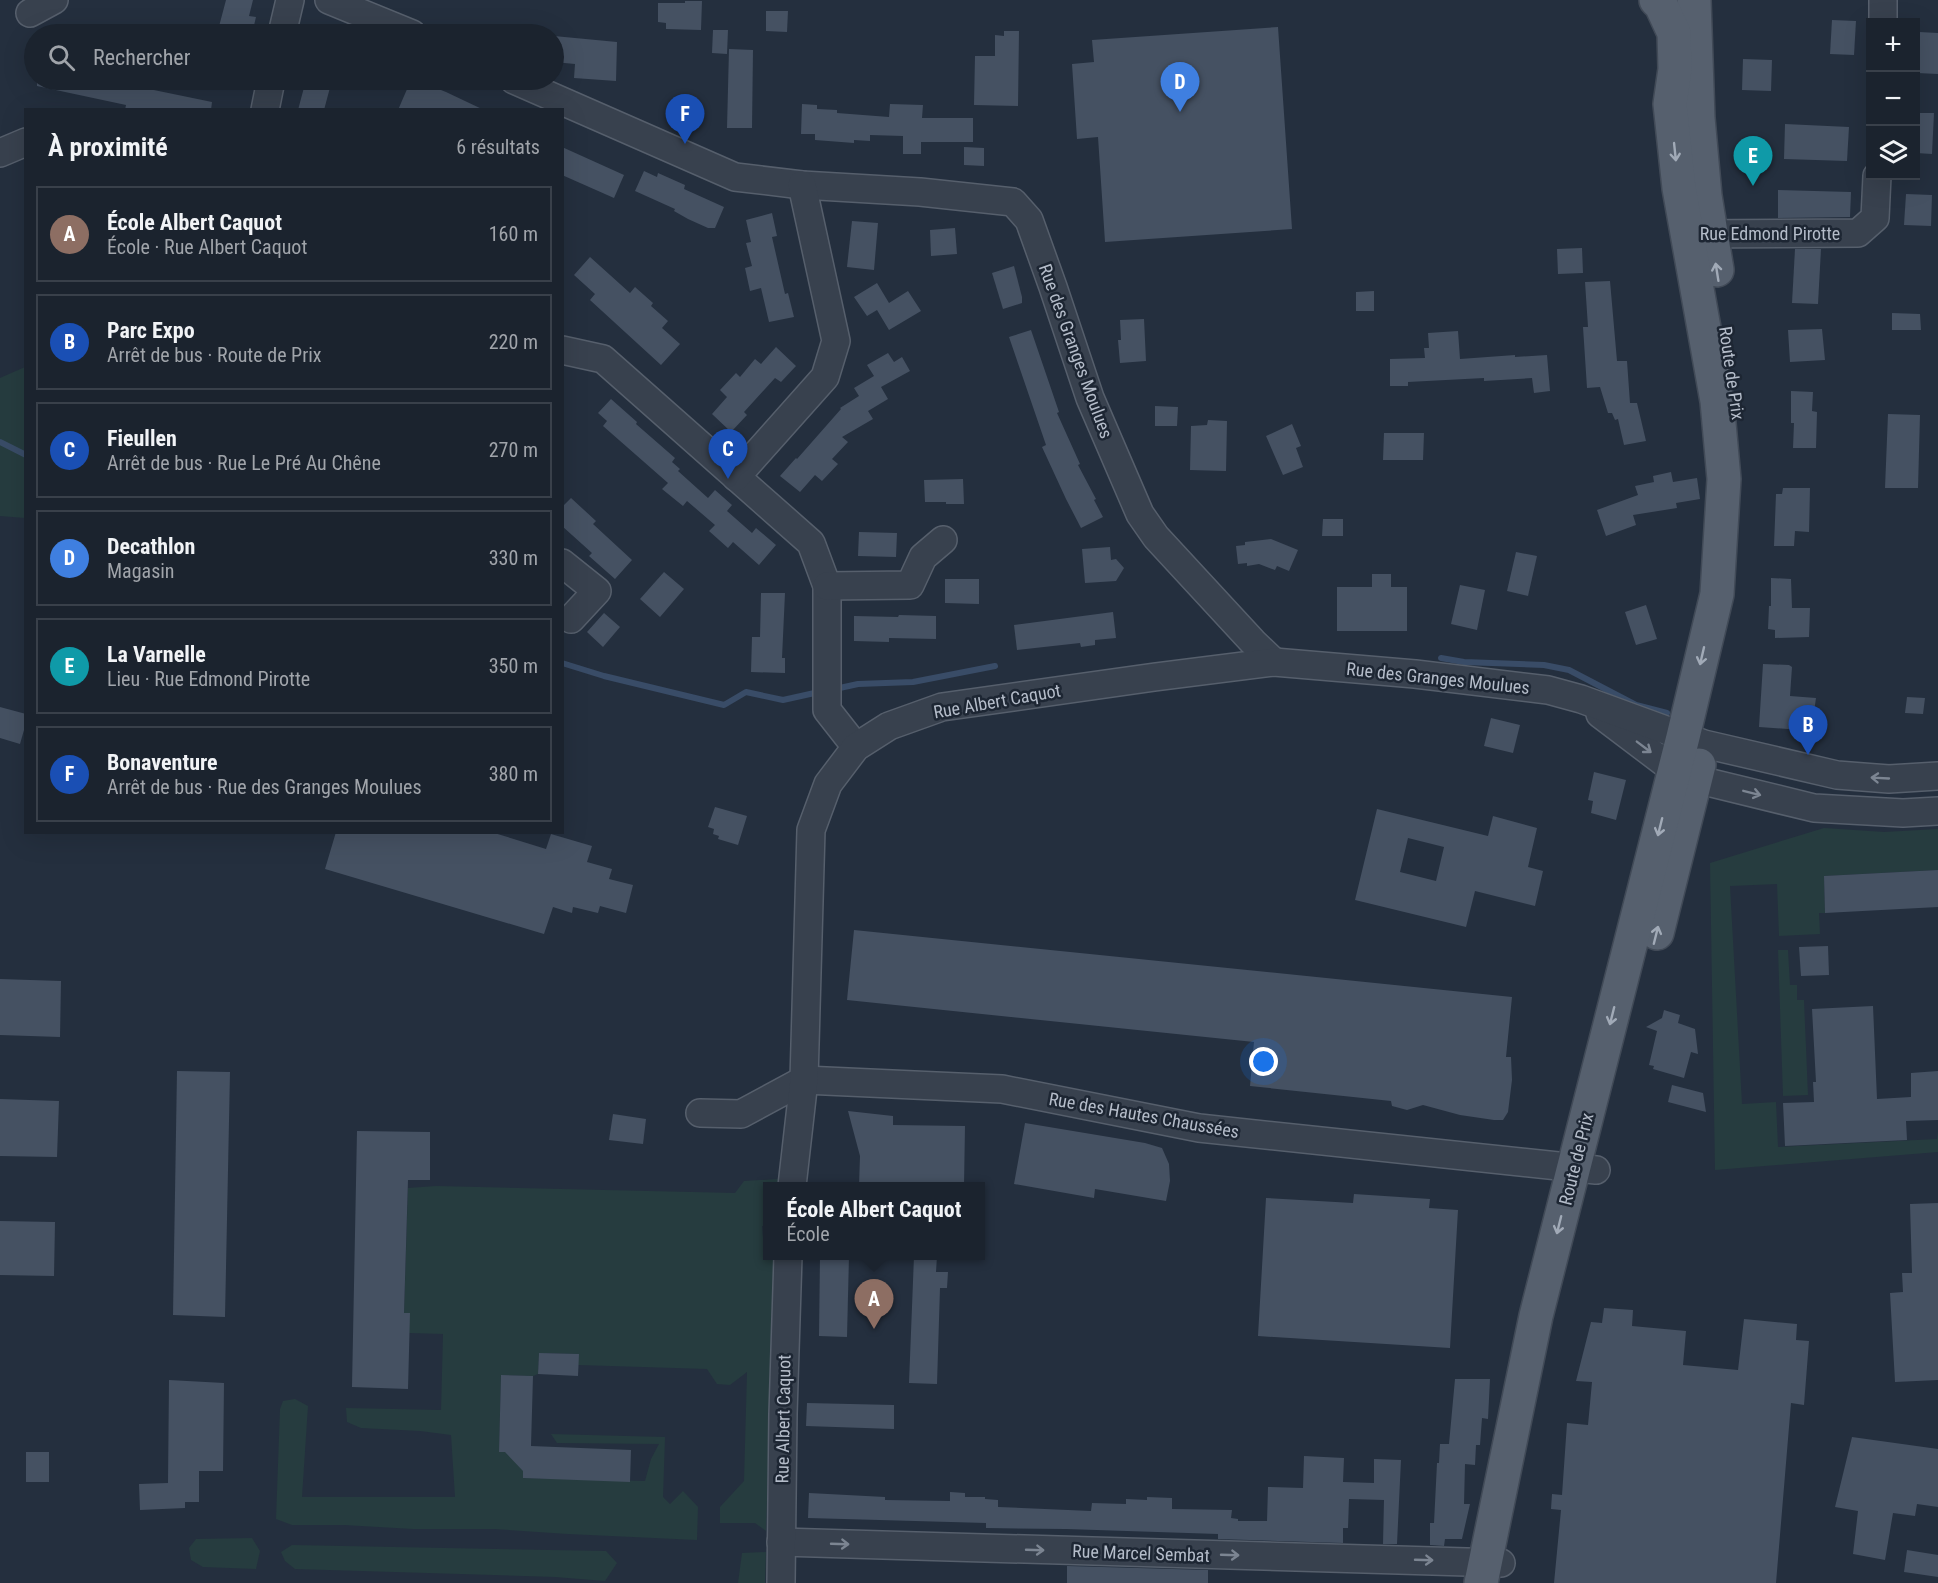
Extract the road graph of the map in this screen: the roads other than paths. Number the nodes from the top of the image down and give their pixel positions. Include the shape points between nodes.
1 (54, 0) edge
2 (290, 0) edge
3 (329, 0) edge
4 (1656, 0) edge
5 (1694, 0) edge
6 (1883, 0) edge
7 (30, 13) dead end
8 (1883, 18) edge
9 (284, 24) edge
10 (388, 24) edge
11 (269, 90) edge
12 (537, 90) edge
13 (264, 108) edge
14 (24, 143) edge
15 (0, 153) edge
16 (1877, 180) edge
17 (802, 185) junction
18 (1700, 234) junction
19 (564, 350) edge
20 (736, 477) junction
21 (942, 540) dead end
22 (564, 565) edge
23 (826, 586) junction
24 (571, 620) dead end
25 (1274, 662) junction
26 (1581, 699) junction
27 (1694, 741) junction
28 (856, 747) junction
29 (1684, 774) junction
30 (1938, 776) edge
31 (1938, 811) edge
32 (804, 1080) junction
33 (700, 1113) dead end
34 (1585, 1168) junction
35 (792, 1182) edge
36 (788, 1260) edge
37 (781, 1542) junction
38 (1491, 1573) edge
39 (781, 1583) edge

1 - 7 street
2 - 9 street
3 - 10 street
4 -> 18 main road, Route de Prix via 1674,33 1675,69 1670,104 1679,188
5 - 18 main road, Route de Prix via 1705,196
6 - 8 street
11 - 13 street
12 - 17 street, Rue des Granges Moulues via 735,177
14 - 15 street
16 - 18 street, Rue Edmond Pirotte via 1875,218 1857,233
17 - 20 street via 836,340 825,376
17 - 25 street, Rue des Granges Moulues via 1013,201 1029,220 1090,398 1140,514 1156,537
18 - 27 main road, Route de Prix via 1736,391 1743,468 1740,579
19 - 20 street via 603,360
20 - 23 street via 811,543
21 - 23 street via 923,557 910,585
22 - 24 street via 597,591
23 - 28 street via 827,710
25 - 26 street, Rue des Granges Moulues via 1480,681 1548,690
25 - 28 street, Rue Albert Caquot via 942,707 889,726
26 - 27 street, Rue des Granges Moulues
26 -> 29 street, Rue des Granges Moulues
27 - 29 main road, Route de Prix
30 -> 27 street, Rue des Granges Moulues via 1889,779 1837,775
28 - 32 street, Rue Albert Caquot via 828,784 811,830
29 -> 31 street via 1814,808
29 - 34 main road, Route de Prix
32 - 33 street via 741,1114
32 - 34 street, Rue des Hautes Chaussées via 1002,1089 1199,1128
32 - 35 street, Rue Albert Caquot
34 - 38 main road, Route de Prix via 1536,1316
36 - 37 street, Rue Albert Caquot
37 -> 38 street, Rue Marcel Sembat
37 - 39 street, Rue Albert Caquot

